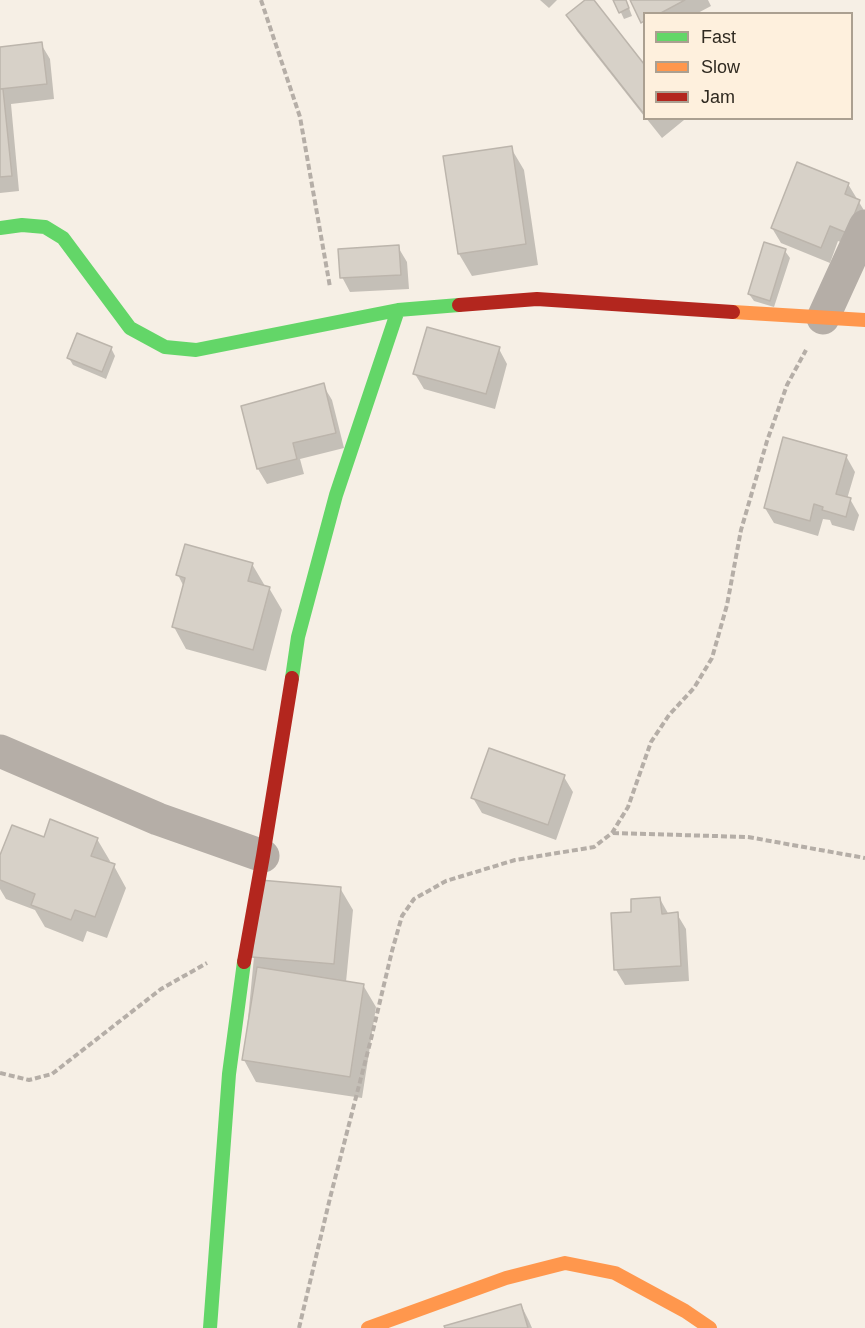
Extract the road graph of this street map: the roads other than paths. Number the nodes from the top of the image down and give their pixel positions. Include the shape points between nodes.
1 (865, 226) edge
2 (0, 228) edge
3 (398, 310) junction
4 (823, 318) junction
5 (865, 320) edge
6 (0, 752) edge
7 (263, 856) junction
8 (210, 1328) edge
9 (368, 1328) edge
10 (710, 1328) edge

1 - 4 street
2 - 3 street via 45,227 63,238 130,328 165,347 196,350
3 - 4 street via 537,299
3 - 7 street via 336,495 298,636
4 - 5 street
6 - 7 street via 158,819
7 - 8 street via 229,1074
9 - 10 street via 506,1278 565,1263 615,1273

